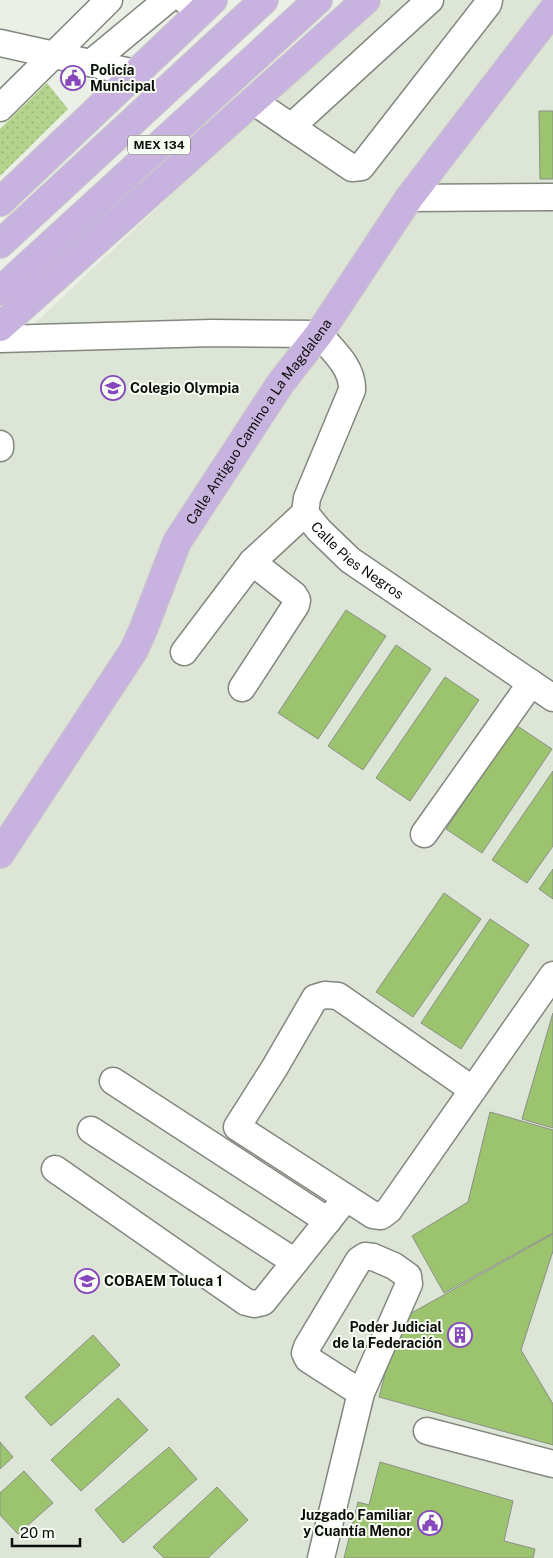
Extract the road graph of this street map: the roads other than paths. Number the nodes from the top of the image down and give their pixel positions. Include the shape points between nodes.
1 (108, 0) edge
2 (123, 0) edge
3 (167, 0) edge
4 (264, 0) edge
5 (318, 0) edge
6 (366, 0) edge
7 (430, 0) edge
8 (490, 0) edge
9 (199, 4) edge
10 (553, 10) edge
11 (142, 20) junction
12 (0, 43) edge
13 (166, 45) junction
14 (54, 55) junction
15 (91, 63) junction
16 (135, 73) junction
17 (253, 101) junction
18 (0, 108) edge
19 (291, 127) junction
20 (553, 197) edge
21 (409, 198) junction
22 (0, 202) edge
23 (0, 244) edge
24 (0, 291) edge
25 (0, 327) edge
26 (319, 334) junction
27 (0, 340) edge
28 (305, 513) junction
29 (252, 562) junction
30 (184, 652) dead end
31 (531, 683) junction
32 (242, 688) dead end
33 (553, 698) edge
34 (424, 834) dead end
35 (0, 854) edge
36 (553, 975) edge
37 (113, 1081) dead end
38 (473, 1090) junction
39 (91, 1130) dead end
40 (55, 1169) dead end
41 (346, 1198) junction
42 (328, 1221) junction
43 (295, 1262) junction
44 (361, 1393) junction
45 (426, 1432) dead end
46 (553, 1464) edge
47 (321, 1558) edge

1 - 14 street
2 - 11 street
3 - 11 street
4 - 23 main road, MEX 134
5 - 24 main road, MEX 134
6 - 17 main road
7 - 19 street
8 - 19 street via 361,166 352,168
9 - 13 main road
10 - 21 main road, Calle Antiguo Camino a La Magdalena
11 - 13 street
11 - 15 street
12 - 14 street
13 - 16 main road
14 - 15 street
14 - 18 street
15 - 16 street
16 - 22 main road
17 - 19 street
17 - 25 main road
20 - 21 street
21 - 26 main road, Calle Antiguo Camino a La Magdalena
26 - 27 street via 212,333
26 - 28 street, Calle Pies Negros via 348,368 352,390 307,498
26 - 35 main road, Calle Antiguo Camino a La Magdalena via 280,384 177,542 134,650
28 - 29 street
28 - 31 street, Calle Pies Negros via 350,560
29 - 30 street
29 - 32 street via 294,594 297,600
31 - 33 street, Calle Pies Negros
31 - 34 street
36 - 38 street
37 - 42 street
38 - 41 street via 389,1210 381,1216 373,1216
38 - 41 street via 338,996 315,998 237,1127
39 - 43 street
40 - 43 street via 246,1302 263,1302
41 - 42 street
42 - 43 street
44 - 44 street via 308,1359 305,1353 365,1256 403,1272 408,1276 409,1284
44 - 47 street
45 - 46 street

